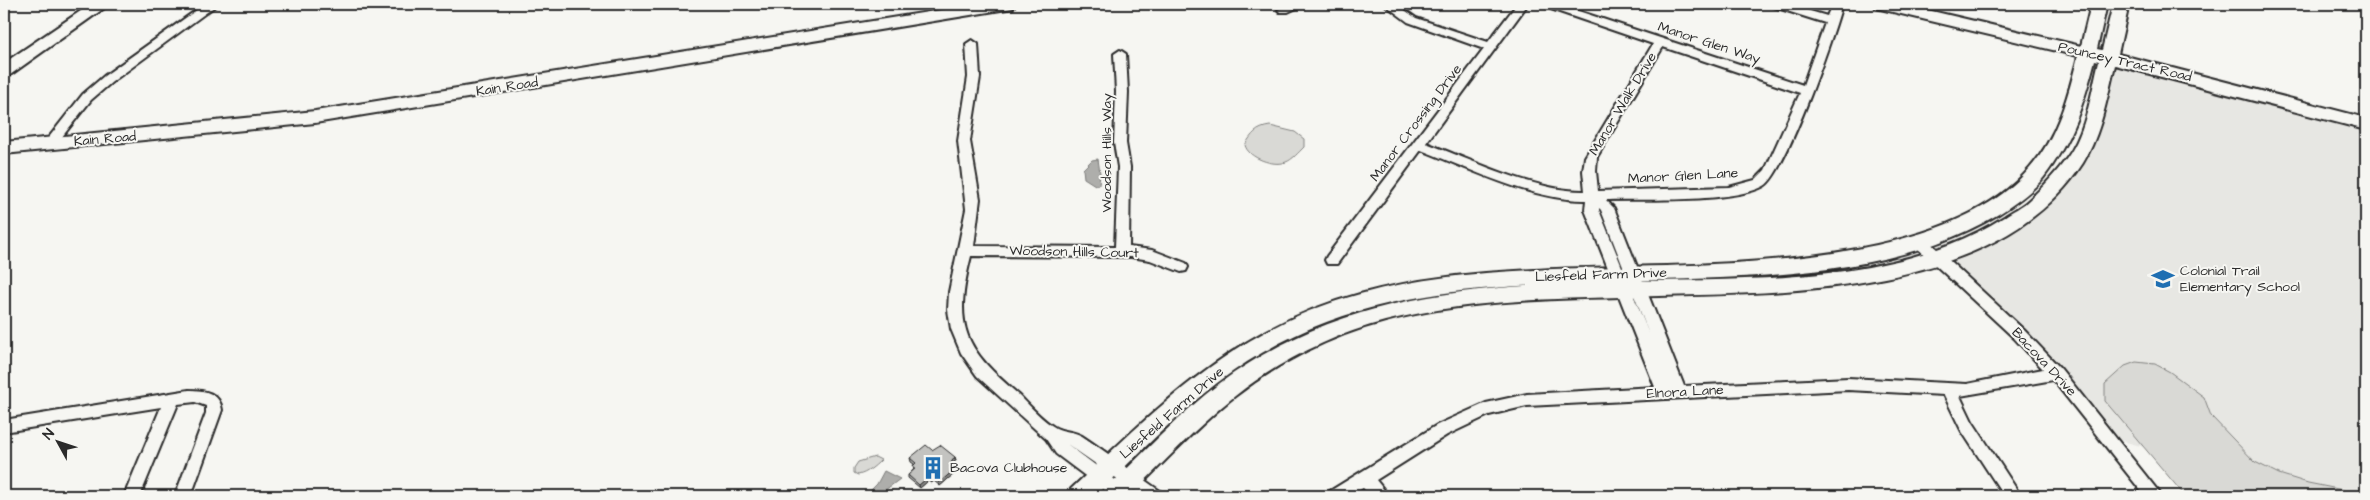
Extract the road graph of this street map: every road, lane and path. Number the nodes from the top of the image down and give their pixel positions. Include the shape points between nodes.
1 (83, 4) edge
2 (102, 4) edge
3 (212, 4) edge
4 (1007, 4) edge
5 (1299, 4) edge
6 (1389, 4) edge
7 (1523, 4) edge
8 (1546, 4) edge
9 (1775, 4) edge
10 (1837, 4) edge
11 (1882, 4) edge
12 (2099, 4) edge
13 (2122, 4) edge
14 (1284, 10) dead end
15 (1832, 21) junction
16 (1660, 42) junction
17 (972, 44) dead end
18 (1491, 47) junction
19 (2086, 53) junction
20 (1120, 54) dead end
21 (4, 57) edge
22 (2108, 58) junction
23 (4, 71) edge
24 (1806, 91) junction
25 (2366, 124) edge
26 (50, 144) junction
27 (1419, 145) junction
28 (4, 148) edge
29 (1594, 196) junction
30 (1920, 242) junction
31 (964, 251) junction
32 (1122, 252) junction
33 (1936, 257) junction
34 (1332, 260) dead end
35 (1182, 267) dead end
36 (1629, 281) junction
37 (2056, 372) junction
38 (1949, 389) junction
39 (1672, 393) junction
40 (172, 400) junction
41 (4, 426) edge
42 (1106, 471) junction
43 (1364, 478) junction
44 (1122, 491) edge
45 (132, 496) edge
46 (183, 496) edge
47 (1079, 496) edge
48 (1154, 496) edge
49 (1336, 496) edge
50 (1380, 496) edge
51 (2013, 496) edge
52 (2154, 496) edge

1 - 21 street
2 - 23 street
3 - 26 street via 87,97
4 - 26 street, Kain Road via 361,111
5 - 14 street
6 - 18 street via 1412,20
7 - 18 street, Manor Crossing Drive
8 - 16 street, Manor Glen Way
9 - 15 street
10 - 15 street, Manor Glen Lane
11 - 19 street, Pouncey Tract Road
12 - 19 street, Liesfeld Farm Drive
13 - 22 street, Liesfeld Farm Drive
15 - 24 street, Manor Glen Lane
16 - 24 street, Manor Glen Way
16 - 29 street, Manor Walk Drive via 1591,158 1588,169
17 - 31 street via 976,76 963,145 964,163 971,178 973,209
18 - 27 street, Manor Crossing Drive
19 - 22 street, Pouncey Tract Road
19 - 30 street, Liesfeld Farm Drive via 2064,130 2043,165 2014,193 1988,211
20 - 32 street, Woodson Hills Way via 1120,143 1124,168
22 - 25 street, Pouncey Tract Road
22 - 33 street, Liesfeld Farm Drive via 2090,132 2065,175 2046,195 2010,223
24 - 29 street, Manor Glen Lane via 1770,172 1760,183 1730,192
26 - 28 street, Kain Road
27 - 29 street, Manor Glen Lane via 1552,194
27 - 34 street, Manor Crossing Drive
29 - 36 street, Manor Walk Drive via 1592,210
30 - 33 street, Bacova Drive
30 - 36 street, Liesfeld Farm Drive via 1855,258
31 - 32 street, Woodson Hills Court
31 - 42 street via 954,317 964,346 982,372 1052,434 1062,449
32 - 35 street, Woodson Hills Court via 1152,255
33 - 36 street, Liesfeld Farm Drive via 1880,273 1759,285
33 - 37 street, Bacova Drive
36 - 39 street, Manor Walk Drive
36 - 42 street, Liesfeld Farm Drive via 1508,278 1445,283 1374,297 1322,314 1268,339 1230,362
36 - 44 street, Liesfeld Farm Drive via 1452,300 1384,313 1331,332 1281,355 1227,391
37 - 38 street, Elnora Lane via 1977,388
37 - 52 street, Bacova Drive
38 - 39 street, Elnora Lane via 1848,384
38 - 51 street via 1966,425
39 - 43 street, Elnora Lane via 1527,400 1486,409 1442,430
40 - 41 street
40 - 45 street
40 - 46 street via 205,397 214,406 214,414
42 - 44 street
42 - 47 street, Liesfeld Farm Drive
43 - 49 street, Elnora Lane
43 - 50 street
44 - 48 street

